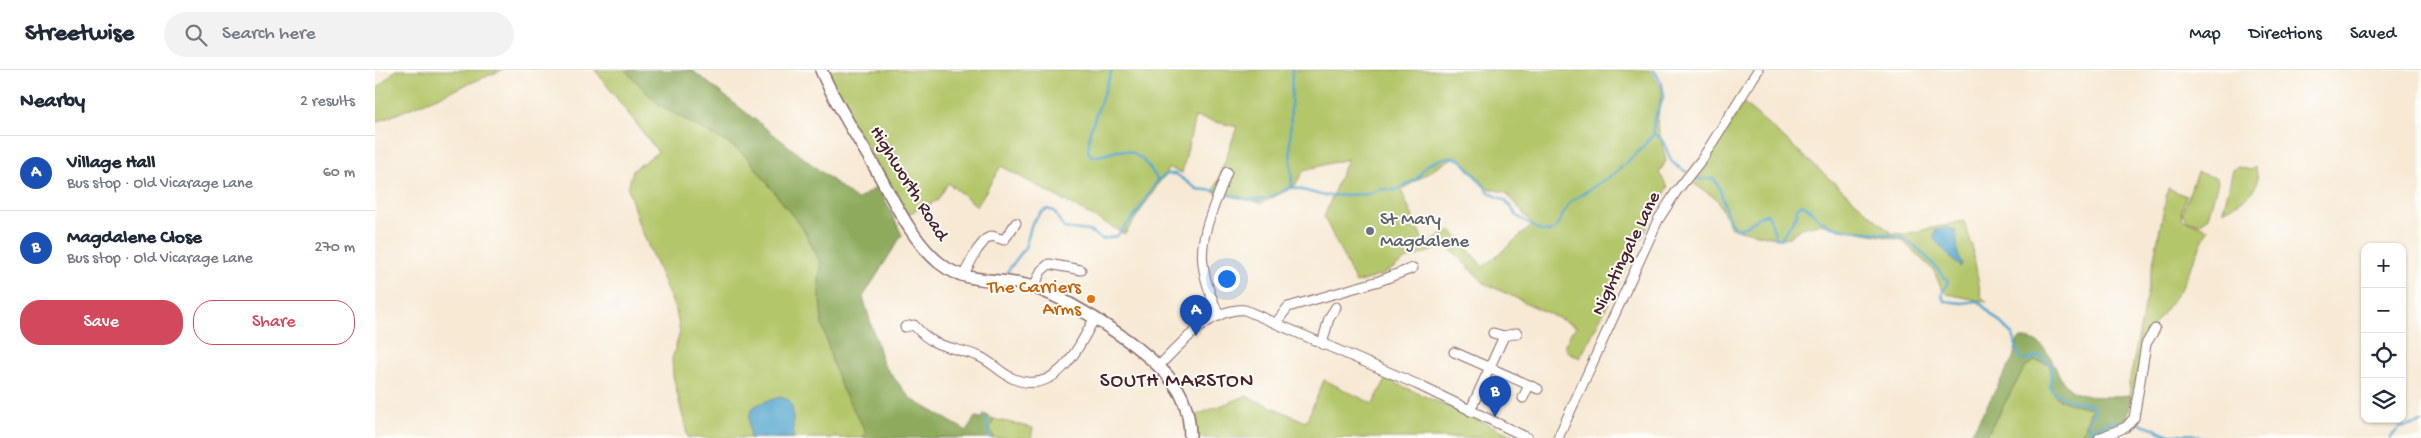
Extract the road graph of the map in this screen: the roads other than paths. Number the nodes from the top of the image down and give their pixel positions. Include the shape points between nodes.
1 (821, 70) edge
2 (1758, 70) edge
3 (1227, 172) dead end
4 (1016, 223) dead end
5 (1413, 268) dead end
6 (1081, 270) dead end
7 (963, 276) junction
8 (1034, 288) junction
9 (1336, 307) dead end
10 (1219, 316) junction
11 (1094, 319) junction
12 (912, 323) dead end
13 (1276, 323) junction
14 (2155, 328) dead end
15 (1493, 332) dead end
16 (1517, 333) dead end
17 (1503, 336) junction
18 (1322, 344) junction
19 (1453, 352) dead end
20 (1159, 366) junction
21 (1490, 368) junction
22 (1523, 398) dead end
23 (1470, 411) junction
24 (1189, 438) edge
25 (1528, 438) edge
26 (1558, 438) edge
27 (2099, 438) edge

1 - 7 street, Highworth Road via 916,236 937,262
2 - 26 street, Nightingale Lane via 1658,220
3 - 10 street via 1202,258 1205,280
4 - 7 street via 1004,240 992,236 985,240
5 - 13 street via 1288,307
6 - 8 street via 1049,264 1041,271
7 - 8 street, Highworth Road
8 - 11 street, Highworth Road
9 - 18 street via 1329,318
10 - 13 street via 1235,309 1245,310
10 - 20 street via 1192,333
11 - 12 street via 1079,348 1062,369 1044,380 1032,382 1015,379 981,358 940,346
11 - 20 street, Highworth Road
13 - 18 street
14 - 27 street via 2146,344 2132,421
15 - 17 street
16 - 17 street
17 - 21 street
18 - 23 street
19 - 21 street
20 - 24 street, Highworth Road via 1182,397 1187,410
21 - 22 street via 1533,387
21 - 23 street
23 - 25 street

